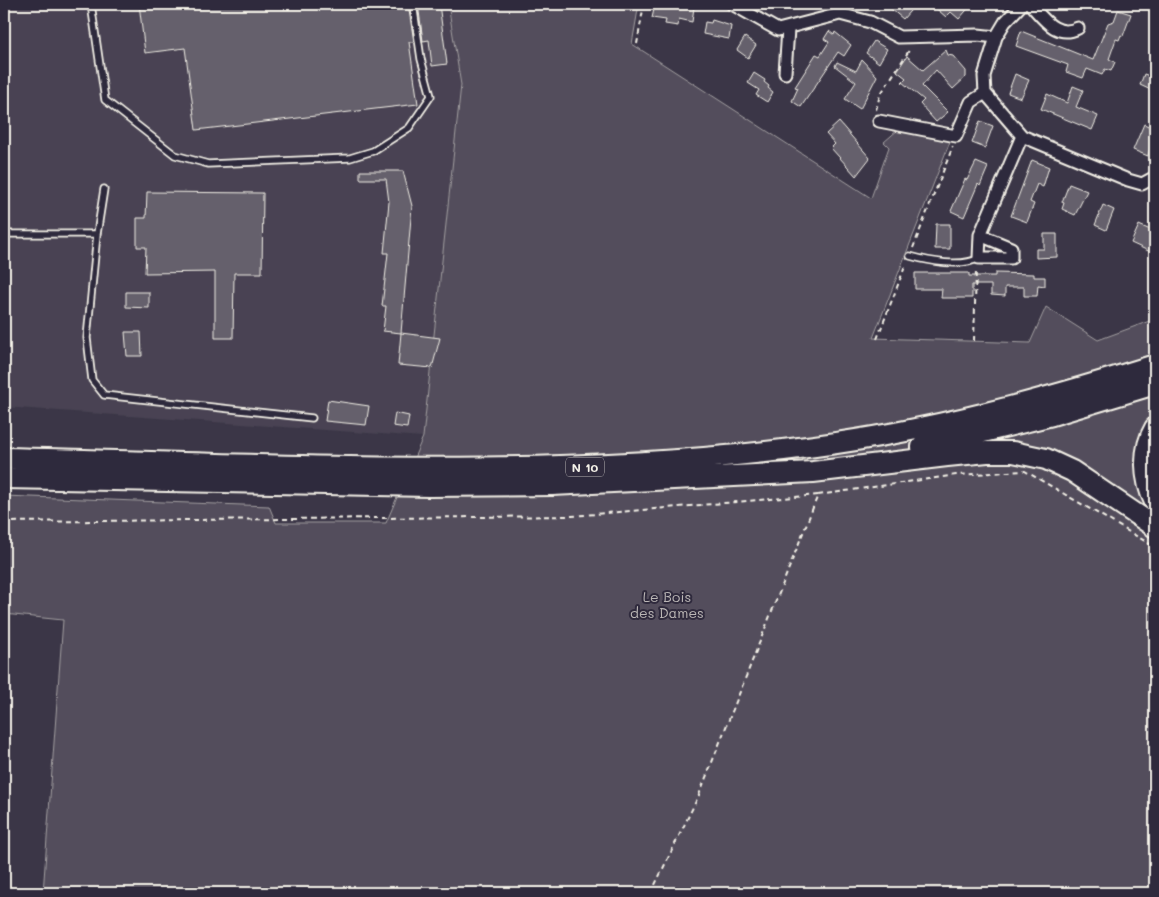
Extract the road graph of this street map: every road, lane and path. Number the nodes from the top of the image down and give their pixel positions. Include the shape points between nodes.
1 (91, 4) edge
2 (413, 4) edge
3 (644, 4) edge
4 (732, 4) edge
5 (1022, 4) edge
6 (1030, 4) edge
7 (1078, 28) dead end
8 (788, 29) junction
9 (917, 36) junction
10 (996, 37) junction
11 (636, 44) dead end
12 (785, 73) dead end
13 (985, 93) junction
14 (879, 121) joint
15 (956, 136) junction
16 (1022, 136) junction
17 (1155, 177) edge
18 (104, 189) dead end
19 (4, 234) edge
20 (97, 234) junction
21 (980, 236) junction
22 (910, 256) junction
23 (977, 259) junction
24 (877, 338) dead end
25 (974, 342) dead end
26 (1155, 356) edge
27 (1155, 365) edge
28 (1155, 384) edge
29 (312, 418) dead end
30 (960, 419) junction
31 (1155, 428) edge
32 (4, 458) edge
33 (734, 475) junction
34 (4, 478) edge
35 (818, 495) junction
36 (1155, 502) edge
37 (4, 522) edge
38 (1155, 527) edge
39 (1155, 547) edge
40 (651, 893) edge

1 - 2 lane via 105,100 176,155 208,164 350,158 373,151 409,128 431,96 421,59
3 - 11 path
4 - 8 street via 770,27
5 - 10 street
6 - 7 street via 1051,26 1062,32
8 - 9 street via 830,16 854,16 899,37
8 - 12 street
9 - 10 street
9 - 14 path via 880,96 876,114
10 - 13 street via 984,76
13 - 15 street via 971,102
13 - 16 street
14 - 15 street
15 - 22 path
16 - 17 street via 1128,180 1142,184
16 - 21 street
18 - 20 lane
19 - 20 lane
20 - 29 lane via 87,338 92,380 104,394
21 - 23 street
21 - 23 street via 1011,248 1011,258
22 - 23 lane via 936,262
22 - 24 path
23 - 25 path
26 - 30 highway
27 - 30 highway, N 10 via 1084,388
28 - 33 highway, N 10 via 1052,415 937,444 845,461
30 - 32 highway, N 10 via 816,446 691,460 596,466 503,469
31 - 36 highway via 1146,461 1149,488
33 - 34 highway, N 10 via 495,485
33 - 38 highway via 813,472 955,455 1013,452 1046,459 1072,470
35 - 37 path via 572,516
35 - 39 path via 956,475 1025,471
35 - 40 path via 699,795

